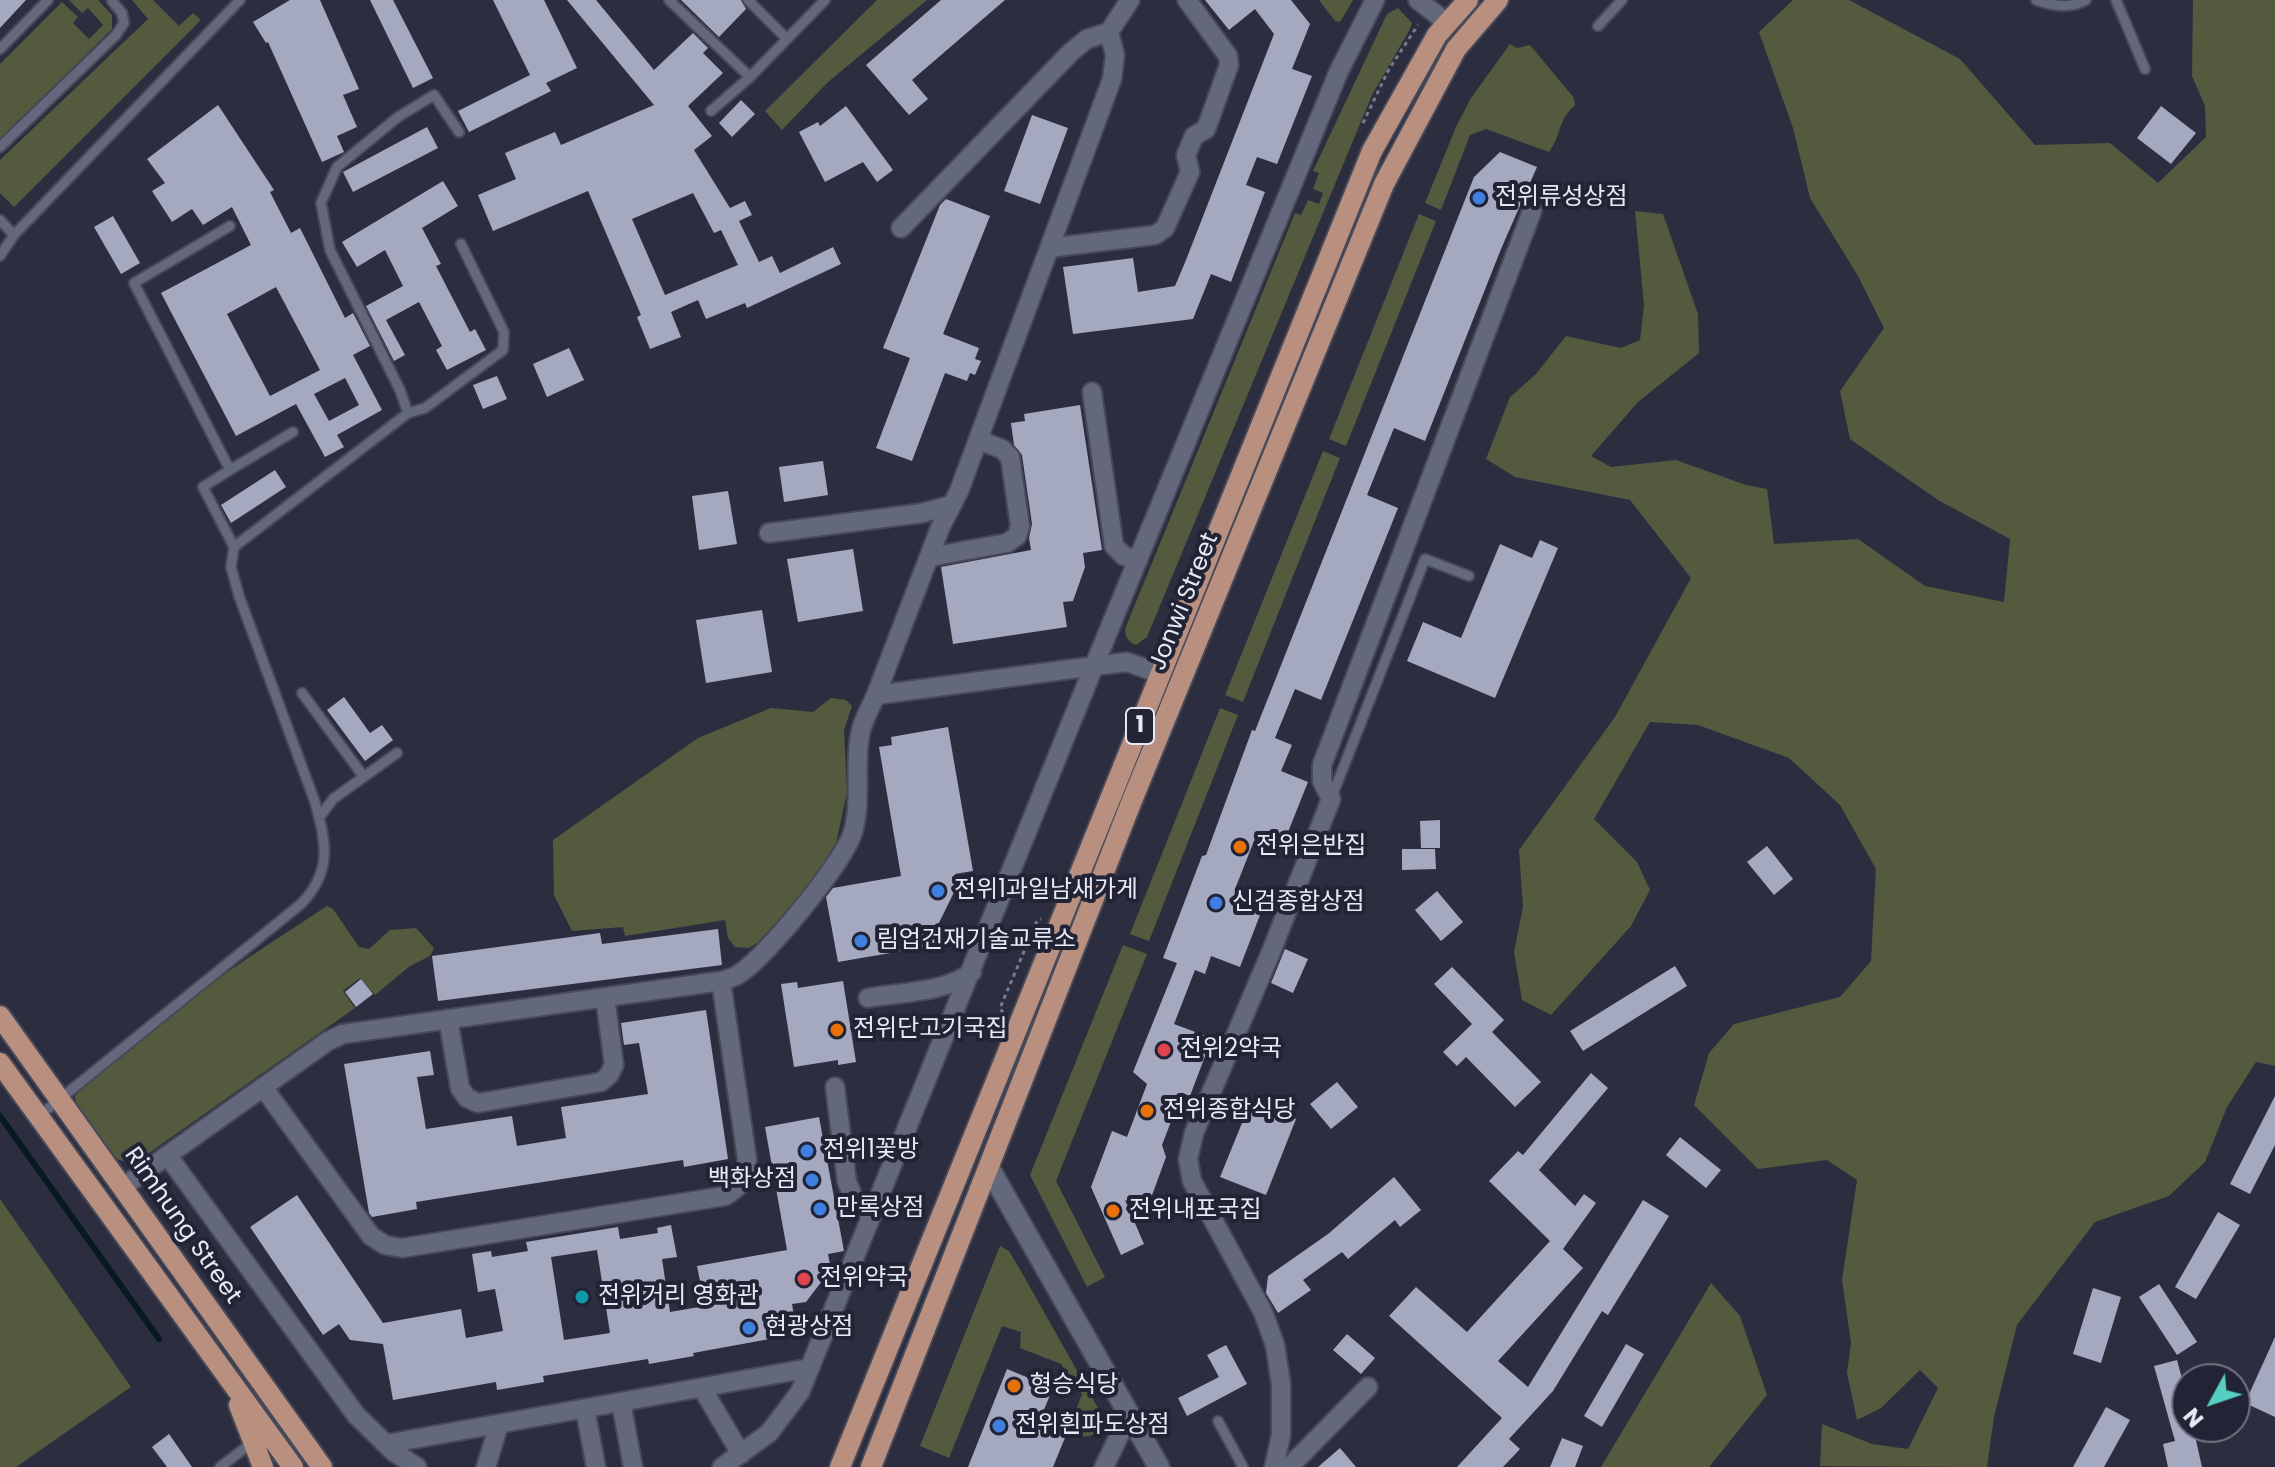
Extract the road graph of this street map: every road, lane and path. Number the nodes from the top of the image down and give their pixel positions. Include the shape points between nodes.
1 (48, 0) edge
2 (112, 0) edge
3 (240, 0) edge
4 (669, 0) edge
5 (748, 0) edge
6 (825, 0) edge
7 (1130, 0) edge
8 (1187, 0) edge
9 (1375, 0) edge
10 (1418, 0) edge
11 (1468, 0) edge
12 (1498, 0) edge
13 (1622, 0) edge
14 (2036, 0) edge
15 (2086, 0) edge
16 (2116, 0) edge
17 (1447, 23) junction
18 (1598, 26) dead end
19 (1109, 32) junction
20 (787, 39) junction
21 (0, 49) edge
22 (2145, 69) dead end
23 (750, 77) junction
24 (711, 111) dead end
25 (459, 132) dead end
26 (0, 147) edge
27 (1532, 211) dead end
28 (0, 220) edge
29 (230, 226) dead end
30 (901, 228) dead end
31 (14, 235) junction
32 (461, 244) dead end
33 (1049, 248) junction
34 (0, 256) edge
35 (1092, 392) dead end
36 (408, 413) junction
37 (293, 432) dead end
38 (978, 440) junction
39 (230, 470) junction
40 (952, 505) junction
41 (769, 533) dead end
42 (234, 547) junction
43 (930, 557) junction
44 (1138, 560) junction
45 (1469, 576) dead end
46 (1094, 666) junction
47 (1161, 674) junction
48 (302, 693) dead end
49 (876, 695) junction
50 (397, 753) dead end
51 (364, 777) junction
52 (1331, 799) junction
53 (319, 818) junction
54 (972, 972) junction
55 (721, 981) junction
56 (605, 997) junction
57 (868, 998) dead end
58 (0, 1016) edge
59 (448, 1019) junction
60 (0, 1063) edge
61 (263, 1087) junction
62 (835, 1087) dead end
63 (59, 1098) junction
64 (39, 1116) junction
65 (168, 1156) junction
66 (989, 1168) junction
67 (123, 1187) junction
68 (872, 1215) junction
69 (810, 1368) junction
70 (227, 1376) junction
71 (1368, 1387) dead end
72 (702, 1388) junction
73 (621, 1402) junction
74 (585, 1409) junction
75 (1129, 1415) junction
76 (1218, 1421) dead end
77 (499, 1424) junction
78 (253, 1442) junction
79 (386, 1444) junction
80 (741, 1454) junction
81 (220, 1467) edge
82 (263, 1467) edge
83 (293, 1467) edge
84 (322, 1467) edge
85 (417, 1467) edge
86 (486, 1467) edge
87 (596, 1467) edge
88 (633, 1467) edge
89 (722, 1467) edge
90 (840, 1467) edge
91 (871, 1467) edge
92 (1104, 1467) edge
93 (1159, 1467) edge
94 (1243, 1467) edge
95 (1274, 1467) edge
96 (1289, 1467) edge

1 - 21 lane
2 - 26 lane via 124,23 116,35
3 - 31 lane
4 - 23 lane
5 - 20 lane
6 - 20 lane
7 - 19 street
8 - 33 street via 1228,56 1229,65 1206,129 1194,136 1186,155 1190,172 1165,228 1155,235
9 - 44 street via 1339,71
10 - 17 street
11 - 17 main road, Jonwi Street / 1
12 - 66 main road, Jonwi Street / 1 via 1456,49 1384,184 1131,803
13 - 18 lane
14 - 15 lane via 2054,7
16 - 22 lane
17 - 47 main road, Jonwi Street / 1 via 1372,151
19 - 30 street via 1087,39 1071,52
19 - 33 street via 1115,55 1112,79
20 - 23 lane
23 - 24 lane
25 - 36 lane via 434,95 337,167 321,203 330,250
27 - 52 street via 1322,765 1322,781
28 - 31 lane
29 - 39 lane via 134,283
31 - 34 lane
32 - 36 lane via 504,332 503,350 425,408
33 - 38 street
35 - 44 street via 1114,546
36 - 42 lane
37 - 39 lane
38 - 40 street
38 - 43 street via 1010,457 1017,536 1007,543
39 - 42 lane via 203,487
40 - 41 street
40 - 43 street
42 - 53 lane via 231,567 239,596
43 - 49 street
44 - 46 street
45 - 52 lane via 1425,559
46 - 47 street via 1127,662
46 - 49 street
46 - 54 street
47 - 90 main road, Jonwi Street / 1
48 - 51 lane
49 - 55 street via 860,731 860,790 844,854 753,963
50 - 51 lane
51 - 53 lane via 333,799
52 - 95 street via 1194,1133 1188,1159 1192,1181 1263,1312 1275,1345 1281,1435
53 - 63 lane via 324,865 315,890
54 - 57 street via 949,985
54 - 68 street
55 - 56 street
55 - 61 street via 747,1159 746,1176 725,1196 402,1248 385,1245 371,1236
56 - 59 street
56 - 59 street via 614,1065 601,1082 478,1103 460,1088
58 - 63 main road, Rimhung Street
59 - 61 street via 343,1034
60 - 64 main road, Rimhung Street
61 - 65 street
62 - 68 street via 847,1182 854,1199
63 - 64 lane
63 - 67 main road, Rimhung Street
64 - 70 main road, Rimhung Street
65 - 67 street
65 - 79 street via 331,1382
66 - 75 street
66 - 91 main road, Jonwi Street / 1
67 - 84 main road, Rimhung Street
68 - 69 street
69 - 72 street
69 - 80 street via 789,1409
70 - 78 main road
70 - 83 main road, Rimhung Street
71 - 96 street
72 - 73 street
72 - 80 street
73 - 74 street
73 - 88 street
74 - 77 street
74 - 87 street
75 - 92 street
75 - 93 street
76 - 94 lane
77 - 79 street
77 - 86 street
78 - 81 lane
78 - 82 main road
79 - 85 street
80 - 89 street

